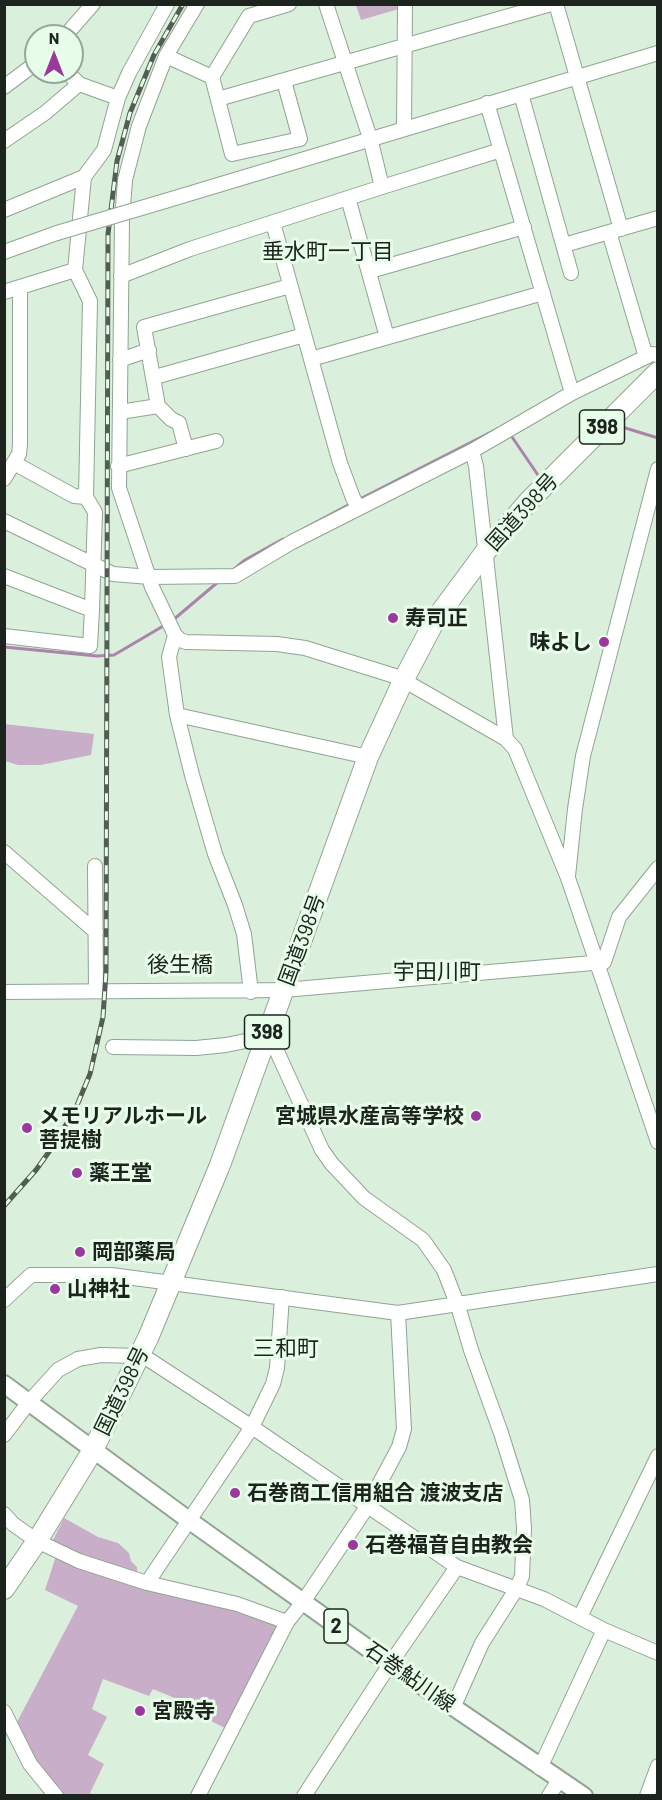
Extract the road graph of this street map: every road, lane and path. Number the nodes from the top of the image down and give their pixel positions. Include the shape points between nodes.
1 (93, 4) edge
2 (167, 4) edge
3 (197, 4) edge
4 (289, 4) edge
5 (326, 4) edge
6 (405, 4) edge
7 (551, 4) edge
8 (556, 4) edge
9 (76, 24) edge
10 (405, 46) junction
11 (657, 55) edge
12 (166, 56) junction
13 (346, 63) junction
14 (24, 72) edge
15 (212, 77) junction
16 (578, 77) junction
17 (284, 81) junction
18 (79, 84) joint
19 (4, 87) edge
20 (522, 94) junction
21 (118, 98) junction
22 (218, 99) junction
23 (487, 103) junction
24 (404, 128) junction
25 (370, 138) junction
26 (4, 141) edge
27 (501, 150) junction
28 (84, 177) junction
29 (382, 187) junction
30 (348, 198) junction
31 (4, 210) edge
32 (657, 218) edge
33 (273, 223) junction
34 (524, 227) junction
35 (615, 230) junction
36 (564, 245) junction
37 (4, 252) edge
38 (75, 270) junction
39 (370, 271) junction
40 (571, 273) dead end
41 (121, 276) junction
42 (290, 286) junction
43 (21, 288) junction
44 (4, 292) edge
45 (543, 293) junction
46 (304, 335) junction
47 (387, 337) junction
48 (149, 350) junction
49 (311, 359) junction
50 (120, 360) junction
51 (654, 362) edge
52 (154, 376) junction
53 (572, 393) junction
54 (158, 406) junction
55 (120, 412) junction
56 (216, 441) dead end
57 (186, 449) junction
58 (472, 451) junction
59 (14, 463) junction
60 (118, 466) junction
61 (657, 469) edge
62 (4, 480) edge
63 (86, 497) junction
64 (356, 503) junction
65 (4, 521) edge
66 (486, 551) junction
67 (94, 566) junction
68 (4, 576) edge
69 (150, 577) junction
70 (92, 610) junction
71 (171, 627) junction
72 (4, 636) edge
73 (404, 679) junction
74 (177, 715) junction
75 (506, 739) junction
76 (368, 757) junction
77 (4, 852) edge
78 (95, 866) dead end
79 (657, 868) edge
80 (568, 878) junction
81 (96, 932) junction
82 (596, 963) junction
83 (96, 990) junction
84 (284, 990) junction
85 (4, 992) edge
86 (251, 992) junction
87 (265, 1037) junction
88 (113, 1047) dead end
89 (657, 1142) edge
90 (657, 1274) edge
91 (171, 1284) junction
92 (282, 1298) junction
93 (4, 1300) edge
94 (458, 1306) junction
95 (399, 1313) junction
96 (139, 1356) junction
97 (4, 1384) edge
98 (29, 1402) junction
99 (252, 1427) junction
100 (4, 1435) edge
101 (93, 1450) junction
102 (657, 1456) edge
103 (367, 1507) junction
104 (4, 1514) edge
105 (190, 1521) junction
106 (37, 1541) junction
107 (458, 1567) junction
108 (147, 1583) junction
109 (517, 1588) junction
110 (4, 1589) edge
111 (303, 1602) junction
112 (580, 1617) junction
113 (287, 1622) junction
114 (604, 1630) junction
115 (657, 1653) edge
116 (390, 1664) junction
117 (453, 1708) junction
118 (4, 1712) edge
119 (4, 1741) edge
120 (21, 1744) junction
121 (657, 1766) edge
122 (540, 1768) junction
123 (559, 1780) junction
124 (56, 1796) edge
125 (198, 1796) edge
126 (304, 1796) edge
127 (549, 1796) edge
128 (584, 1796) edge
129 (647, 1796) edge

1 - 9 street
2 - 21 street
3 - 12 street
4 - 15 street via 249,16
5 - 13 street
6 - 10 street
7 - 10 street
8 - 16 street
10 - 13 street
10 - 24 street
11 - 16 street
12 - 15 street
12 - 41 street via 128,162
13 - 17 street
13 - 25 street
14 - 19 street
15 - 22 street
16 - 20 street
16 - 35 street
17 - 22 street
17 - 22 street via 300,139 232,154
18 - 21 street
18 - 26 street
20 - 23 street
20 - 36 street
21 - 28 street via 104,150
23 - 24 street
23 - 27 street
24 - 25 street
25 - 29 street
25 - 37 street, bridge
27 - 29 street
27 - 34 street
28 - 31 street
28 - 38 street
29 - 30 street
30 - 33 street
30 - 39 street
32 - 35 street
33 - 41 street
33 - 42 street
34 - 39 street
34 - 45 street
35 - 36 street
35 - 51 street
36 - 40 street
38 - 43 street
38 - 63 street via 90,301
39 - 47 street
41 - 50 street
42 - 46 street
42 - 48 street via 144,327
43 - 44 street
43 - 59 street via 20,445
45 - 47 street
45 - 53 street
46 - 49 street
46 - 52 street
47 - 49 street
48 - 50 street
48 - 52 street
49 - 64 street
50 - 55 street
51 - 53 street
51 - 66 highway, 国道398号 / 398
52 - 54 street
53 - 58 street
54 - 55 street
54 - 57 street via 179,423
55 - 60 street
56 - 57 street
57 - 60 street
58 - 64 street
58 - 66 street
59 - 62 street
59 - 63 street via 74,496
60 - 69 street via 119,488
61 - 80 street via 584,756
63 - 67 street via 95,512
64 - 69 street via 235,576
65 - 67 street
66 - 73 highway, 国道398号 / 398 via 435,620
66 - 75 street
67 - 69 street via 113,574
67 - 70 street
68 - 70 street
69 - 71 street
70 - 72 street via 90,646
71 - 73 street via 186,642 305,648
71 - 74 street via 169,657
73 - 75 street
73 - 76 highway, 国道398号 / 398
74 - 76 street
74 - 86 street via 212,843 244,934
75 - 80 street via 516,749
76 - 84 highway, 国道398号 / 398
77 - 81 street
78 - 81 street
79 - 82 street via 619,917 604,962
80 - 82 street
81 - 83 street
82 - 84 street
82 - 89 street
83 - 85 street
83 - 86 street
84 - 86 street
84 - 87 highway, 国道398号 / 398
87 - 88 street via 196,1048
87 - 91 highway, 国道398号 / 398 via 220,1165
87 - 94 street via 274,1045 332,1164 364,1198 423,1240 444,1270
90 - 94 street
91 - 92 street
91 - 93 street via 111,1275 31,1275
91 - 96 highway, 国道398号 / 398
92 - 95 street
92 - 99 street via 277,1368
94 - 95 street
94 - 109 street via 522,1500 522,1576
95 - 103 street via 404,1429 399,1447
96 - 98 street via 78,1359 58,1370
96 - 99 street
96 - 101 highway, 国道398号 / 398
97 - 98 main road, 石巻鮎川線
98 - 100 street
98 - 101 main road, 石巻鮎川線
99 - 103 street
99 - 105 street
101 - 105 main road, 石巻鮎川線 / 2
101 - 106 highway, 国道398号 / 398
102 - 112 street
103 - 107 street
103 - 111 street
104 - 106 street
105 - 108 street
105 - 111 main road, 石巻鮎川線 / 2
106 - 108 street via 79,1561
106 - 110 highway, 国道398号 / 398
107 - 109 street
107 - 116 street
108 - 113 street via 237,1604
109 - 112 street
109 - 117 street via 482,1643
111 - 113 street
111 - 116 main road, 石巻鮎川線 / 2
112 - 114 street
113 - 125 street
114 - 115 street
114 - 122 street
116 - 117 main road, 石巻鮎川線 / 2
116 - 126 street
117 - 122 main road, 石巻鮎川線 / 2
118 - 120 street
119 - 120 street
120 - 124 street via 30,1764
121 - 129 street
122 - 123 main road, 石巻鮎川線 / 2
123 - 127 street
123 - 128 main road, 石巻鮎川線 / 2

